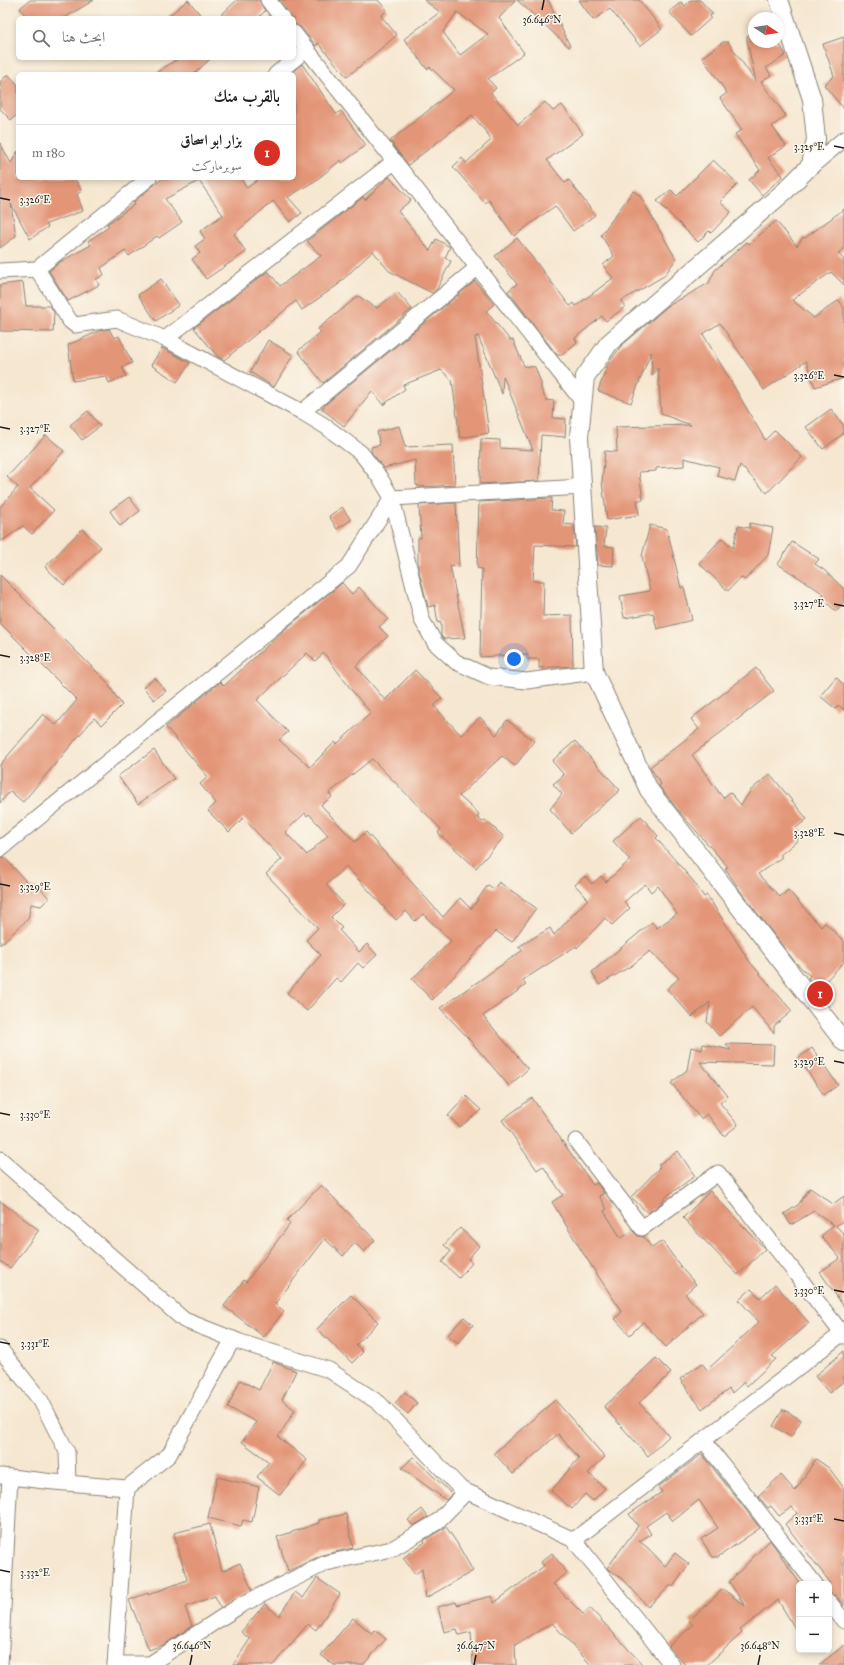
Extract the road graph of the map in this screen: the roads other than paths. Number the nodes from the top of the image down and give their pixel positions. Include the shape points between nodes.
1 (268, 0) edge
2 (779, 0) edge
3 (280, 16) edge
4 (296, 35) edge
5 (307, 49) junction
6 (296, 58) edge
7 (293, 60) edge
8 (278, 72) edge
9 (844, 139) edge
10 (395, 161) junction
11 (797, 178) junction
12 (147, 180) edge
13 (478, 267) junction
14 (37, 269) junction
15 (0, 271) edge
16 (165, 339) junction
17 (582, 401) junction
18 (302, 412) junction
19 (583, 487) junction
20 (392, 498) junction
21 (594, 672) junction
22 (0, 849) edge
23 (844, 1042) edge
24 (576, 1141) dead end
25 (0, 1159) edge
26 (843, 1334) edge
27 (233, 1339) junction
28 (0, 1349) edge
29 (704, 1440) junction
30 (5, 1476) edge
31 (68, 1483) junction
32 (127, 1488) junction
33 (466, 1492) junction
34 (574, 1540) junction
35 (813, 1581) edge
36 (832, 1606) edge
37 (844, 1621) edge
38 (0, 1665) edge
39 (115, 1665) edge
40 (672, 1665) edge

1 - 3 street
2 - 11 street via 812,99 816,139 811,165
4 - 5 street
5 - 6 street
5 - 10 street
7 - 8 street
9 - 11 street
10 - 13 street
10 - 16 street
11 - 17 street via 609,342 585,377
12 - 14 street
13 - 17 street
13 - 18 street
14 - 15 street
14 - 16 street via 74,325 117,319
16 - 18 street
17 - 19 street via 579,437
18 - 20 street via 361,453
19 - 20 street
19 - 21 street
20 - 21 street via 422,620 435,643 456,662 489,677 527,681
20 - 22 street via 349,566
21 - 23 street via 649,790
24 - 26 street via 642,1228 718,1173
25 - 27 street via 184,1320
26 - 29 street
27 - 32 street via 169,1455
27 - 33 street via 330,1370 379,1403
28 - 31 street via 41,1401 51,1420 67,1452
29 - 34 street
29 - 35 street
30 - 31 street
30 - 38 street
31 - 32 street
32 - 39 street
33 - 34 street
33 - 39 street via 437,1522 392,1549 326,1564 241,1605 150,1664
34 - 40 street
36 - 37 street

